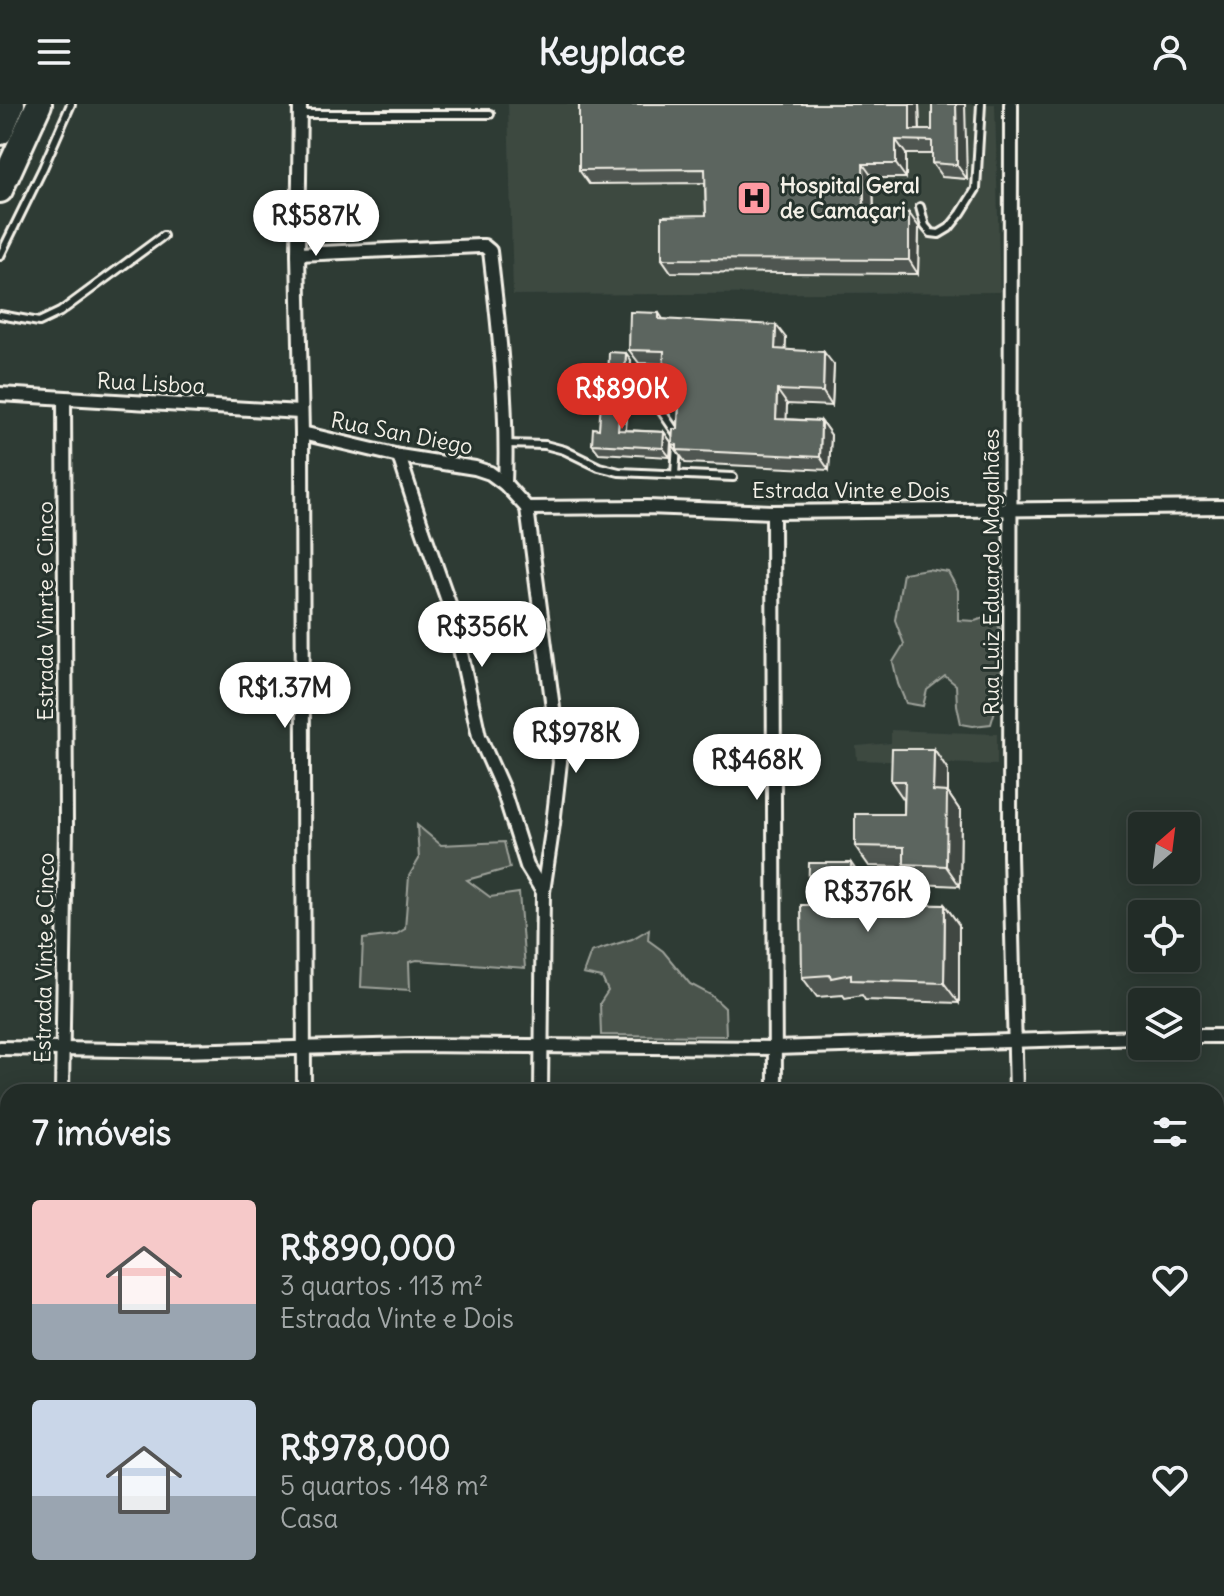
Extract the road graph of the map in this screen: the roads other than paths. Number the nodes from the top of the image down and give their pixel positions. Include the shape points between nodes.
1 (12, 104) edge
2 (71, 104) edge
3 (981, 104) edge
4 (1011, 104) edge
5 (38, 107) edge
6 (392, 108) edge
7 (300, 109) edge
8 (490, 114) dead end
9 (0, 132) edge
10 (0, 190) edge
11 (920, 207) dead end
12 (163, 236) dead end
13 (298, 254) junction
14 (0, 256) edge
15 (0, 315) edge
16 (657, 376) dead end
17 (0, 394) edge
18 (64, 398) junction
19 (300, 412) junction
20 (302, 433) junction
21 (506, 444) junction
22 (399, 456) junction
23 (675, 474) junction
24 (733, 477) dead end
25 (505, 484) junction
26 (1224, 507) edge
27 (527, 508) junction
28 (1011, 508) junction
29 (773, 512) junction
30 (66, 824) joint
31 (543, 892) junction
32 (1200, 1036) edge
33 (1224, 1036) edge
34 (1128, 1037) edge
35 (1015, 1040) junction
36 (541, 1045) junction
37 (0, 1048) edge
38 (304, 1048) junction
39 (774, 1048) junction
40 (62, 1049) junction
41 (62, 1084) edge
42 (304, 1084) edge
43 (541, 1084) edge
44 (775, 1084) edge
45 (1016, 1084) edge

1 - 9 highway
2 - 14 lane
3 - 11 lane via 973,196 939,234 925,226
4 - 28 street, Rua Luiz Eduardo Magalhães
5 - 10 highway
6 - 7 lane
6 - 8 lane
7 - 13 street
12 - 15 lane via 60,312 39,322
13 - 19 street
13 - 21 street via 487,248
16 - 23 lane via 658,406 677,432
17 - 18 street, Rua Lisboa
18 - 19 street, Rua Lisboa
18 - 30 street, Estrada Vinrte e Cinco
19 - 20 street
20 - 22 street, Rua San Diego
20 - 38 street
21 - 23 lane via 545,445 619,472
21 - 25 street
22 - 25 street, Rua San Diego via 475,468
22 - 31 street via 452,612 479,736 527,866
23 - 24 lane
25 - 27 street, Rua San Diego
26 - 28 street, Estrada Vinte e Dois
27 - 29 street, Estrada Vinte e Dois
27 - 31 street via 560,762
28 - 29 street, Estrada Vinte e Dois
28 - 35 street, Rua Luiz Eduardo Magalhães
29 - 39 street
30 - 40 street, Estrada Vinte e Cinco
31 - 36 street
32 - 33 street
34 - 35 street
35 - 39 street
35 - 45 street, Rua Luiz Eduardo Magalhães
36 - 38 street
36 - 39 street
36 - 43 street
37 - 40 street
38 - 40 street
38 - 42 street
39 - 44 street
40 - 41 street, Estrada Vinte e Cinco

